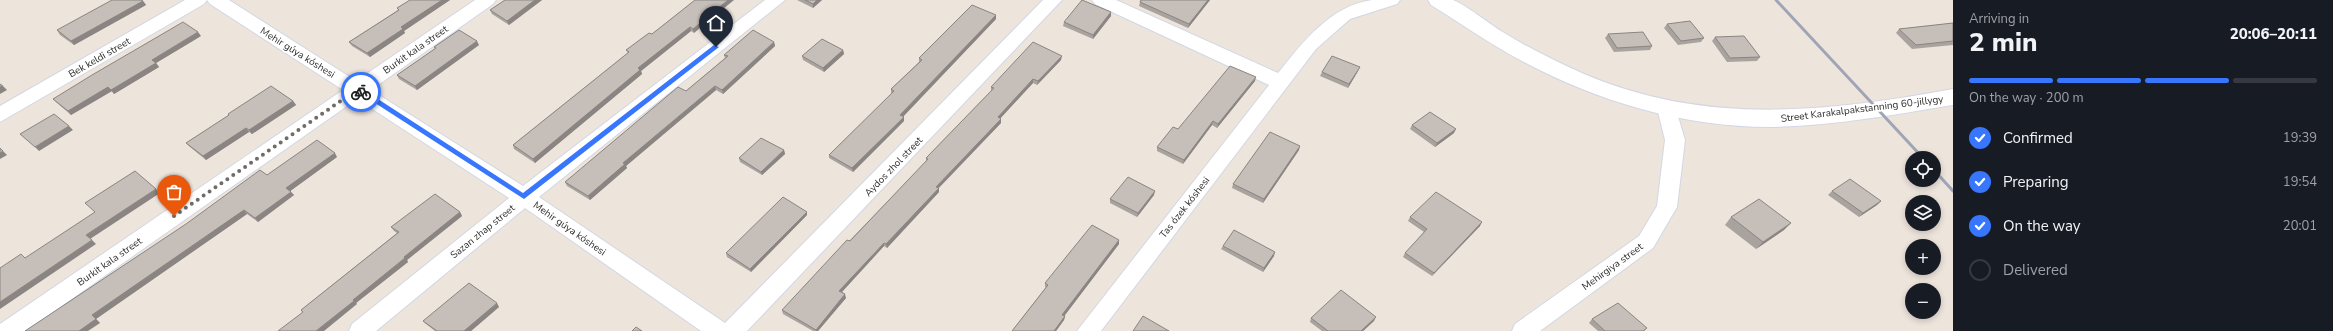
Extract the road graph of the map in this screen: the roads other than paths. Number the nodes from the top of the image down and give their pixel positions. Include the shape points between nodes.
1 (198, 0) edge
2 (216, 0) edge
3 (487, 0) edge
4 (776, 0) edge
5 (1053, 0) edge
6 (1101, 0) edge
7 (1390, 0) edge
8 (1438, 0) edge
9 (1280, 82) junction
10 (358, 89) junction
11 (1953, 97) edge
12 (1668, 108) junction
13 (0, 115) edge
14 (524, 197) junction
15 (8, 331) edge
16 (360, 331) edge
17 (719, 331) edge
18 (732, 331) edge
19 (1088, 331) edge
20 (1523, 331) edge

1 - 13 street, Bek keldi street
2 - 10 street, Mehir gúyа kóshesi
3 - 10 street, Burkit kala street
4 - 14 street, Sazan zhap street
5 - 18 street, Aydos zhol street
6 - 9 street
7 - 9 street, Tas ózek kóshesi via 1344,15 1310,45
8 - 12 street, Street Karakalpakstanning 60-jillygy via 1530,57 1578,78
9 - 19 street, Tas ózek kóshesi
10 - 14 street, Mehir gúyа kóshesi
10 - 15 street, Burkit kala street
11 - 12 street, Street Karakalpakstanning 60-jillygy via 1780,119 1723,116
12 - 20 street, Mehirgiya street via 1675,140 1667,207 1646,242
14 - 16 street, Sazan zhap street
14 - 17 street, Mehir gúyа kóshesi

